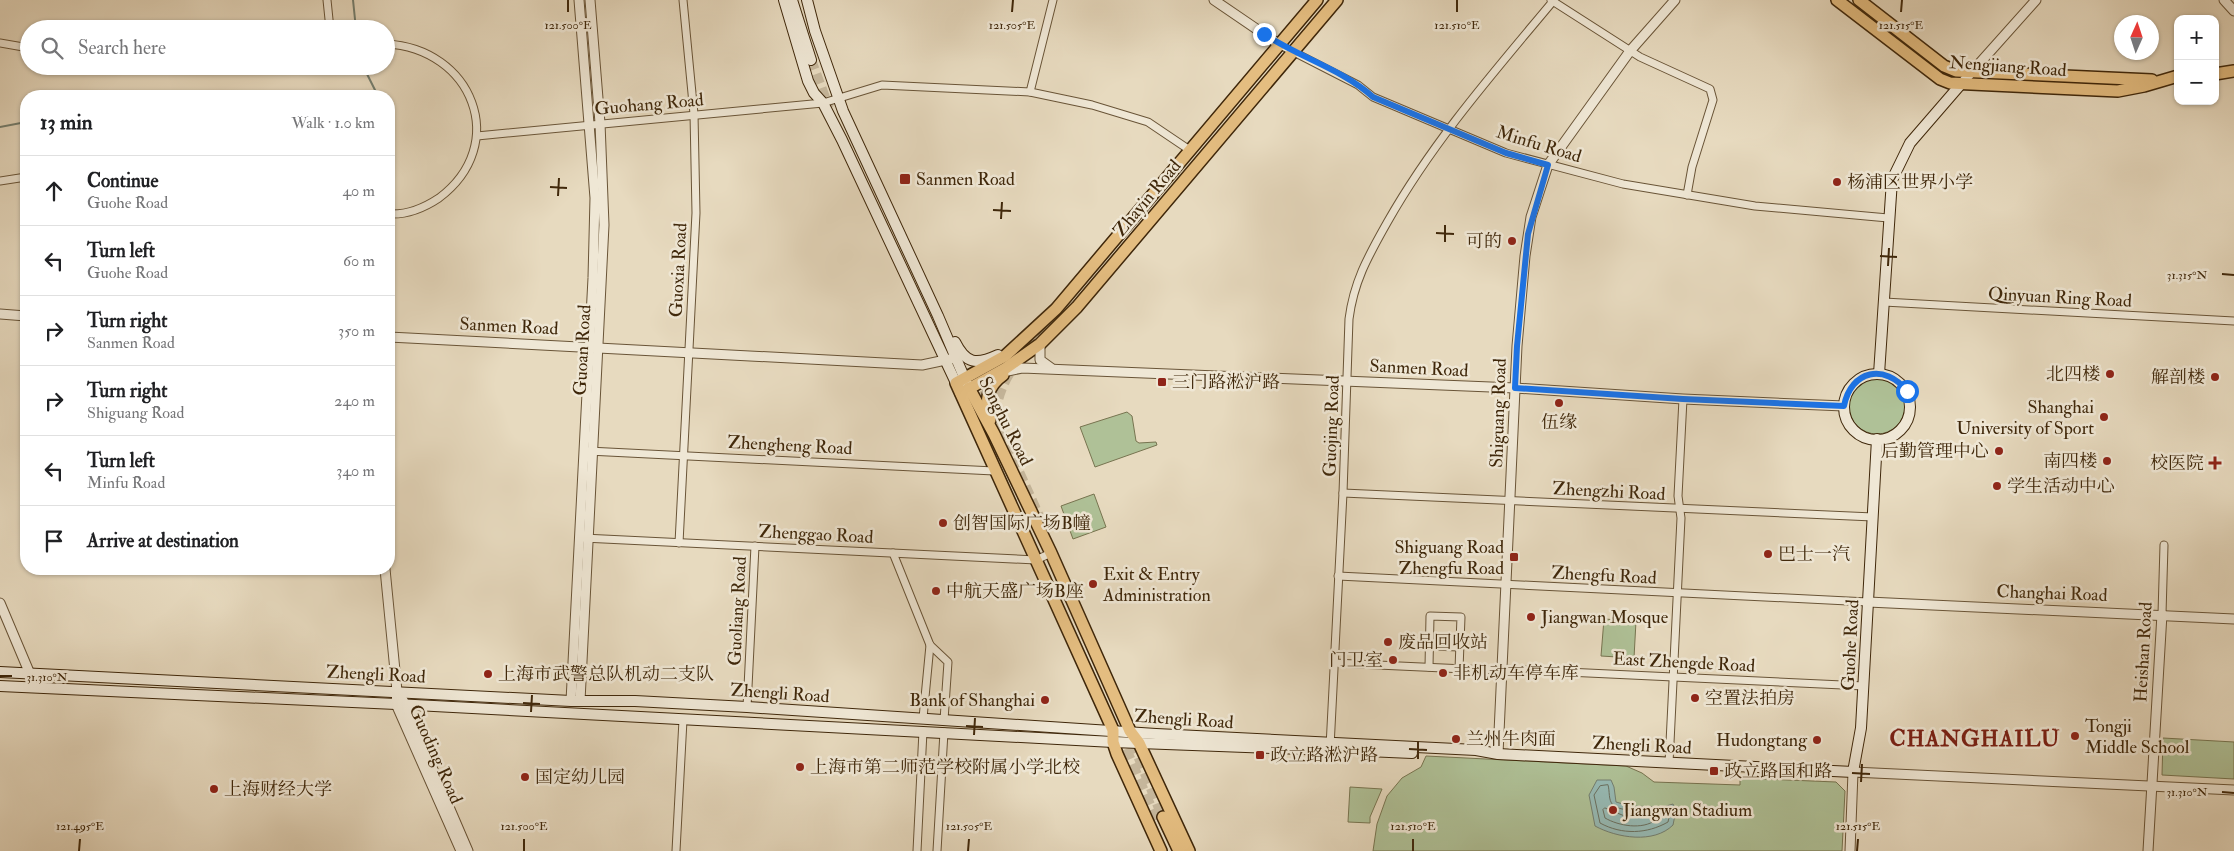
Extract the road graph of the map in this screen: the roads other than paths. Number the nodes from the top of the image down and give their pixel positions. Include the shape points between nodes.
1 (328, 0) edge
2 (579, 0) edge
3 (590, 0) edge
4 (683, 0) edge
5 (784, 0) edge
6 (792, 0) edge
7 (802, 0) edge
8 (807, 0) edge
9 (1053, 0) edge
10 (1214, 0) edge
11 (1553, 0) edge
12 (1675, 0) edge
13 (1837, 0) edge
14 (1859, 0) edge
15 (2036, 0) edge
16 (2224, 0) edge
17 (1316, 2) edge
18 (1334, 3) edge
19 (2234, 11) edge
20 (329, 20) edge
21 (0, 43) edge
22 (395, 44) edge
23 (1280, 45) junction
24 (20, 46) edge
25 (1292, 51) junction
26 (1630, 51) junction
27 (2234, 71) edge
28 (1970, 72) junction
29 (2219, 73) edge
30 (2174, 77) edge
31 (1961, 84) junction
32 (1030, 92) junction
33 (1256, 93) junction
34 (1239, 94) junction
35 (838, 98) junction
36 (823, 103) junction
37 (694, 114) junction
38 (595, 124) junction
39 (1447, 128) junction
40 (477, 136) junction
41 (1210, 150) junction
42 (1191, 151) junction
43 (1548, 165) junction
44 (20, 178) edge
45 (1166, 180) junction
46 (0, 181) edge
47 (1687, 195) junction
48 (395, 215) edge
49 (1888, 218) junction
50 (1884, 302) junction
51 (0, 314) edge
52 (20, 316) edge
53 (938, 316) junction
54 (2234, 321) edge
55 (395, 337) edge
56 (1040, 344) junction
57 (588, 347) junction
58 (598, 347) junction
59 (1015, 348) junction
60 (689, 353) junction
61 (1026, 354) junction
62 (951, 360) junction
63 (1010, 370) junction
64 (1053, 370) junction
65 (1879, 374) junction
66 (991, 377) junction
67 (1347, 381) junction
68 (962, 386) junction
69 (1515, 388) junction
70 (1683, 399) junction
71 (1844, 406) junction
72 (994, 434) junction
73 (1877, 440) junction
74 (588, 451) junction
75 (683, 455) junction
76 (994, 471) junction
77 (1343, 493) junction
78 (1510, 501) junction
79 (1679, 509) junction
80 (1872, 517) junction
81 (584, 538) junction
82 (678, 542) junction
83 (2164, 545) dead end
84 (755, 546) junction
85 (893, 553) junction
86 (1051, 554) junction
87 (1036, 560) junction
88 (386, 575) edge
89 (1338, 576) junction
90 (1507, 586) junction
91 (1677, 594) junction
92 (1868, 602) junction
93 (0, 603) edge
94 (2162, 614) junction
95 (2234, 618) edge
96 (930, 644) junction
97 (1429, 646) junction
98 (1460, 648) junction
99 (1334, 663) junction
100 (1429, 667) junction
101 (1459, 668) junction
102 (1502, 669) junction
103 (1487, 670) dead end
104 (0, 672) edge
105 (30, 674) junction
106 (1672, 677) junction
107 (0, 686) edge
108 (1864, 686) junction
109 (397, 691) junction
110 (575, 701) junction
111 (401, 704) junction
112 (748, 706) junction
113 (924, 718) junction
114 (683, 720) junction
115 (944, 720) junction
116 (923, 731) junction
117 (1130, 731) junction
118 (944, 732) junction
119 (1113, 736) junction
120 (1139, 742) junction
121 (1330, 746) junction
122 (1498, 754) junction
123 (1669, 763) junction
124 (1853, 772) junction
125 (2151, 787) junction
126 (2234, 790) edge
127 (462, 851) edge
128 (468, 851) edge
129 (676, 851) edge
130 (917, 851) edge
131 (937, 851) edge
132 (1161, 851) edge
133 (1170, 851) edge
134 (1179, 851) edge
135 (1189, 851) edge
136 (1850, 851) edge
137 (2148, 851) edge

1 - 20 street
2 - 38 street, Guoan Road
3 - 38 street, Guoan Road
4 - 37 street, Guoxia Road
5 - 36 main road, Songhu Road via 808,81
6 - 7 main road via 815,58
8 - 35 main road, Songhu Road
9 - 32 street
10 - 23 street, Minfu Road
11 - 26 street
11 - 39 street, Guojing Road
12 - 26 street, Shiguang Road
13 - 31 main road, Nengjiang Road via 1940,79
14 - 28 main road, Nengjiang Road via 1944,66
15 - 28 street
16 - 19 street
17 - 18 main road via 1319,13
17 - 23 main road, Zhayin Road
18 - 25 main road, Zhayin Road
21 - 24 street
22 - 40 street via 426,51 454,72 468,93
23 - 25 street, Minfu Road
23 - 34 main road, Zhayin Road
25 - 33 main road, Zhayin Road
25 - 39 street, Minfu Road via 1358,85 1373,97
26 - 43 street, Shiguang Road
26 - 47 street via 1708,87 1712,92 1713,100 1692,167
27 - 29 main road
28 - 30 main road, Nengjiang Road via 2137,80
28 - 31 street
30 - 31 main road, Nengjiang Road via 2118,91
31 - 49 main road via 1920,130 1896,168
32 - 35 street, Guohang Road via 882,85
32 - 42 street, Guohang Road via 1092,104 1148,122
33 - 34 main road via 1257,87 1251,83
33 - 41 main road, Zhayin Road
34 - 42 main road, Zhayin Road
35 - 36 street, Guohang Road
35 - 53 main road, Songhu Road
36 - 37 street, Guohang Road
36 - 62 main road, Songhu Road
37 - 38 street, Guohang Road
37 - 60 street, Guoxia Road via 696,213
38 - 40 street, Guohang Road
38 - 57 street, Guoan Road via 593,278
38 - 58 street, Guoan Road via 604,224
39 - 43 street, Minfu Road via 1506,153
39 - 67 street, Guojing Road via 1413,177 1359,273 1350,309
40 - 48 street via 467,166 451,187 423,207
41 - 45 main road via 1085,286
41 - 56 main road, Zhayin Road via 1084,299
42 - 45 main road, Zhayin Road
43 - 47 street, Minfu Road via 1623,184
43 - 69 street, Shiguang Road via 1528,234
44 - 46 street
45 - 59 main road, Zhayin Road via 1056,309
47 - 49 street, Minfu Road via 1755,206
49 - 50 main road
50 - 54 street, Qinyuan Ring Road
50 - 65 main road
51 - 52 street
53 - 59 main road via 962,355 969,360 987,360
53 - 62 main road, Songhu Road
55 - 57 street, Sanmen Road
56 - 61 main road, Zhayin Road
56 - 64 street via 1040,360
57 - 58 street, Sanmen Road
57 - 74 street, Guoan Road
58 - 60 street, Sanmen Road
58 - 74 street, Guoan Road
59 - 68 main road, Zhayin Road
60 - 62 street, Sanmen Road via 922,365
60 - 75 street, Guoxia Road
61 - 63 main road
61 - 66 main road, Zhayin Road
62 - 68 main road, Songhu Road
63 - 64 street, Sanmen Road
63 - 66 street, Sanmen Road
63 - 72 main road via 989,388 987,408
64 - 67 street, Sanmen Road
65 - 71 main road via 1859,379 1851,386
65 - 73 main road via 1900,382 1907,391 1910,408 1906,424 1898,432
66 - 68 main road, Zhayin Road
67 - 69 street, Sanmen Road
67 - 77 street, Guojing Road
68 - 72 main road, Songhu Road
68 - 76 main road, Songhu Road
69 - 70 street, Sanmen Road
69 - 78 street, Shiguang Road
70 - 71 street, Sanmen Road
70 - 79 street
71 - 73 main road via 1847,420 1856,432
72 - 86 main road, Songhu Road
73 - 80 main road, Guohe Road
74 - 75 street, Zhengheng Road
74 - 81 street, Guoan Road
75 - 76 street, Zhengheng Road
75 - 82 street, Guoxia Road
76 - 87 main road, Songhu Road
77 - 78 street, Zhengzhi Road
77 - 89 street, Guojing Road
78 - 79 street, Zhengzhi Road
78 - 90 street, Shiguang Road
79 - 80 street, Zhengzhi Road
79 - 91 street
80 - 92 main road, Guohe Road
81 - 82 street, Zhenggao Road
81 - 110 street, Guoan Road
82 - 84 street, Zhenggao Road
83 - 94 street, Heishan Road
84 - 85 street, Zhenggao Road
84 - 112 street, Guoliang Road
85 - 87 street, Zhenggao Road
85 - 96 street
86 - 87 street, Zhenggao Road
86 - 117 main road, Songhu Road
87 - 119 main road, Songhu Road
88 - 109 street
89 - 90 street, Zhengfu Road
89 - 99 street, Guojing Road
90 - 91 street, Zhengfu Road
90 - 102 street, Shiguang Road
91 - 92 street, Zhengfu Road
91 - 106 street
92 - 94 street, Changhai Road
92 - 108 main road, Guohe Road
93 - 105 street
94 - 95 street, Changhai Road
94 - 125 street, Heishan Road
96 - 113 street
96 - 115 street via 948,662
97 - 98 street
97 - 98 street via 1430,616 1461,617
97 - 100 street
98 - 101 street
99 - 100 street
99 - 121 street, Guojing Road
100 - 101 street
101 - 103 street
102 - 106 street, East Zhengde Road
102 - 122 street, Shiguang Road
104 - 105 main road, Zhengli Road
105 - 109 main road, Zhengli Road
106 - 108 street, East Zhengde Road
106 - 123 street
107 - 111 main road, Zhengli Road
108 - 124 main road, Guohe Road via 1862,728
109 - 110 main road, Zhengli Road
109 - 111 street, Guoding Road
110 - 112 main road, Zhengli Road
111 - 114 main road, Zhengli Road
111 - 127 street, Guoding Road
111 - 128 street, Guoding Road
112 - 113 main road, Zhengli Road
113 - 115 main road, Zhengli Road
114 - 116 main road, Zhengli Road
114 - 129 street
115 - 119 main road, Zhengli Road
116 - 118 main road, Zhengli Road
116 - 130 street
117 - 119 main road, Zhengli Road
117 - 120 main road, Songhu Road
117 - 121 main road, Zhengli Road
118 - 119 main road, Zhengli Road
118 - 131 street
119 - 120 main road, Zhengli Road
119 - 132 main road, Songhu Road
120 - 121 main road, Zhengli Road
120 - 135 main road, Songhu Road
121 - 122 main road, Zhengli Road via 1473,750
122 - 123 main road, Zhengli Road
123 - 124 main road, Zhengli Road
124 - 125 street, Zhengli Road
124 - 136 street, Guohe Road
125 - 126 street, Zhengli Road
125 - 137 street, Heishan Road
133 - 134 main road via 1160,818

